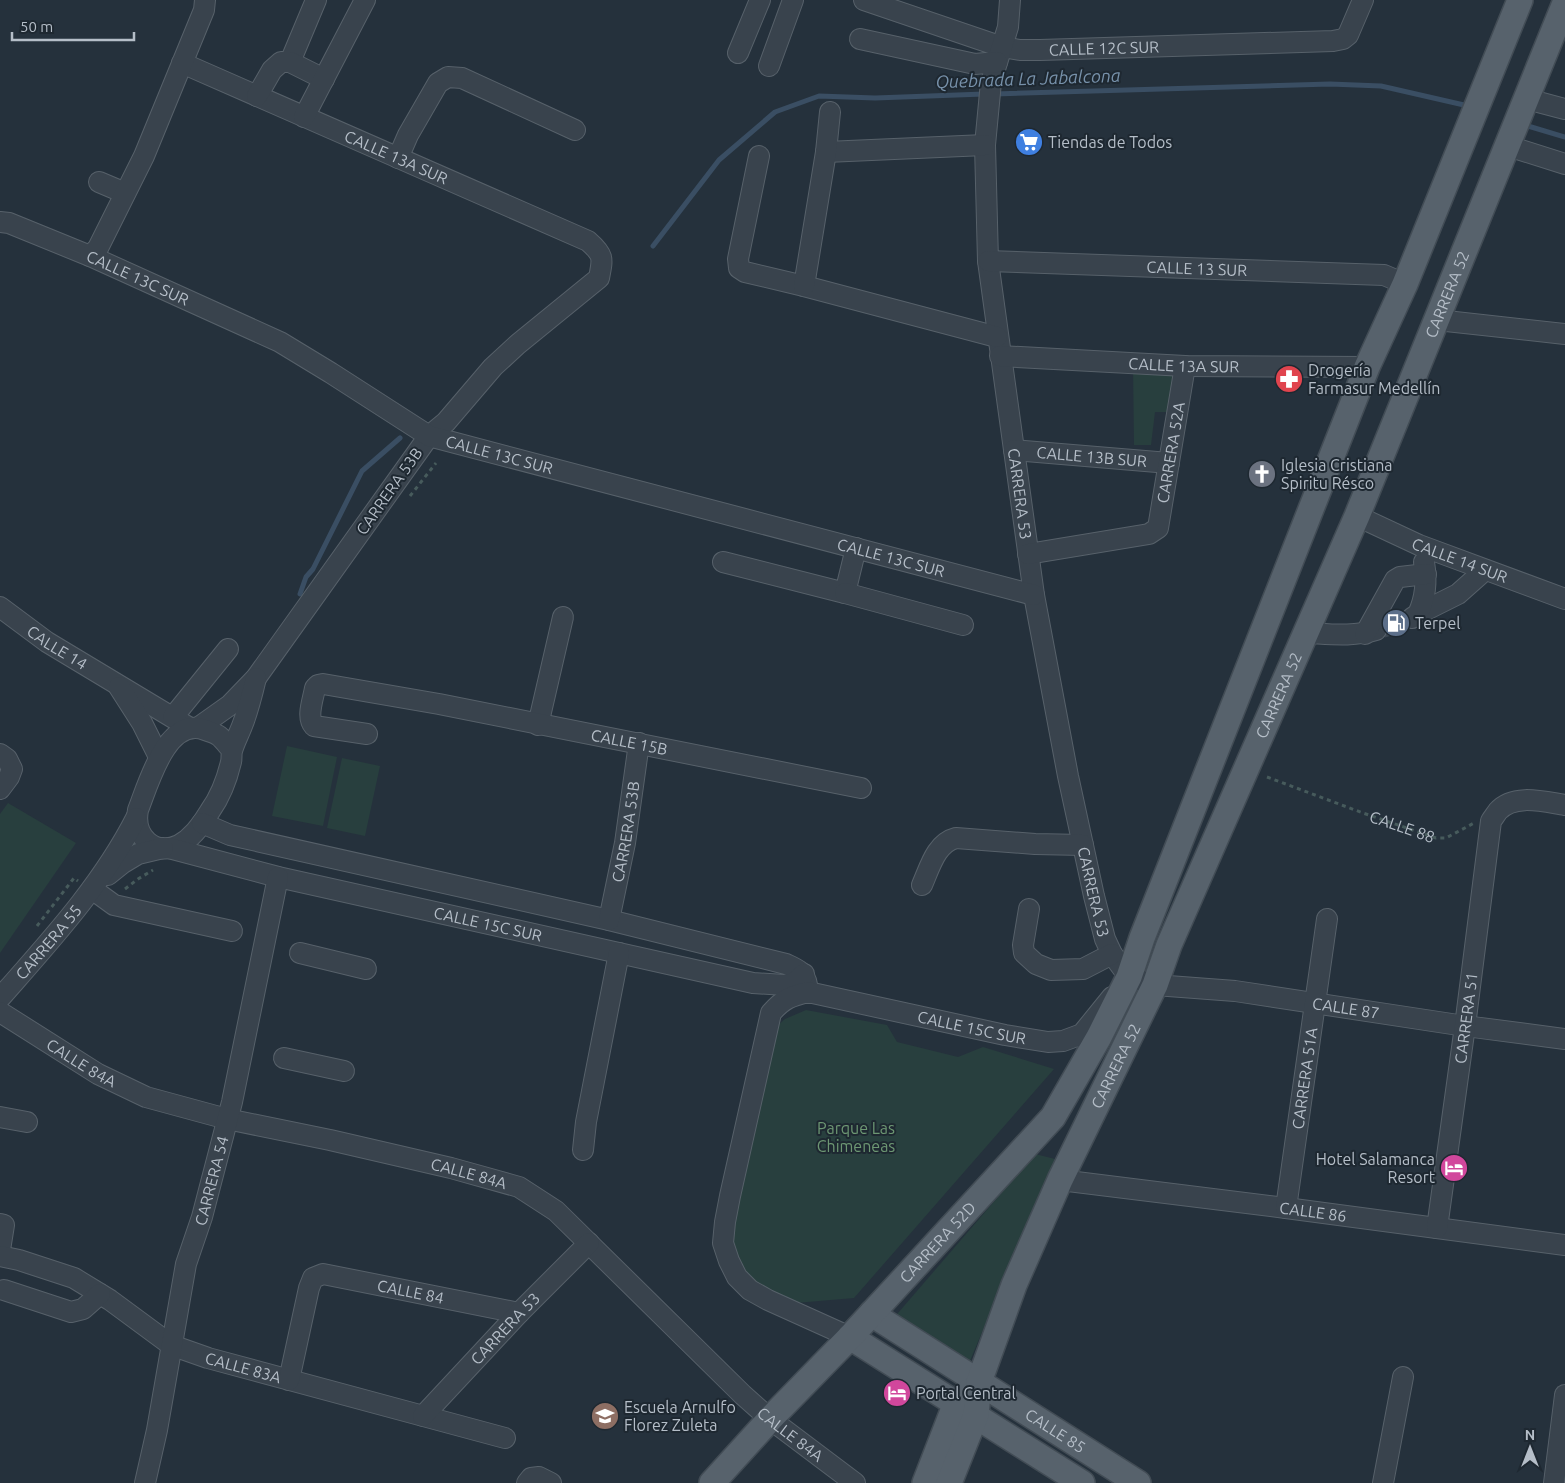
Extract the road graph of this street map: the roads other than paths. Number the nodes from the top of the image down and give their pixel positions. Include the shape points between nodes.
1 (205, 0) edge
2 (316, 0) edge
3 (365, 0) edge
4 (760, 0) edge
5 (793, 0) edge
6 (864, 0) edge
7 (1010, 0) edge
8 (1364, 0) edge
9 (1520, 0) edge
10 (1565, 3) edge
11 (921, 19) junction
12 (860, 39) dead end
13 (916, 51) junction
14 (738, 53) dead end
15 (999, 54) junction
16 (290, 62) junction
17 (182, 63) junction
18 (769, 66) dead end
19 (324, 79) junction
20 (257, 96) junction
21 (1527, 99) junction
22 (1565, 109) edge
23 (830, 112) dead end
24 (304, 117) junction
25 (575, 130) dead end
26 (985, 145) junction
27 (1508, 146) junction
28 (826, 152) junction
29 (758, 156) dead end
30 (398, 158) junction
31 (1565, 164) edge
32 (100, 182) dead end
33 (125, 193) junction
34 (0, 222) edge
35 (90, 256) junction
36 (603, 260) joint
37 (988, 261) junction
38 (1405, 284) junction
39 (804, 286) junction
40 (1438, 320) junction
41 (1565, 334) edge
42 (999, 347) junction
43 (1185, 366) junction
44 (1367, 367) junction
45 (429, 436) junction
46 (1014, 450) junction
47 (1169, 463) junction
48 (1357, 516) junction
49 (1419, 545) junction
50 (856, 548) junction
51 (1028, 554) junction
52 (724, 562) dead end
53 (1485, 570) junction
54 (1426, 574) junction
55 (845, 593) junction
56 (1034, 595) junction
57 (1565, 597) edge
58 (0, 607) edge
59 (563, 617) dead end
60 (963, 625) dead end
61 (1306, 633) junction
62 (228, 649) dead end
63 (256, 678) junction
64 (116, 683) junction
65 (172, 717) junction
66 (538, 725) junction
67 (195, 728) junction
68 (367, 734) dead end
69 (639, 743) junction
70 (232, 750) junction
71 (159, 757) junction
72 (6, 761) edge
73 (861, 788) dead end
74 (0, 789) edge
75 (1565, 805) edge
76 (136, 818) junction
77 (202, 823) junction
78 (1083, 845) junction
79 (166, 848) junction
80 (278, 877) junction
81 (922, 884) dead end
82 (93, 887) junction
83 (1029, 909) dead end
84 (1327, 919) dead end
85 (609, 920) junction
86 (232, 931) dead end
87 (300, 953) dead end
88 (619, 953) junction
89 (1112, 954) junction
90 (366, 969) dead end
91 (1129, 977) junction
92 (753, 983) junction
93 (806, 983) junction
94 (1155, 985) junction
95 (0, 998) edge
96 (1316, 1003) junction
97 (0, 1012) edge
98 (771, 1013) junction
99 (1465, 1026) junction
100 (1565, 1039) edge
101 (284, 1058) dead end
102 (344, 1071) dead end
103 (0, 1117) edge
104 (227, 1119) junction
105 (27, 1122) dead end
106 (583, 1150) dead end
107 (1060, 1180) junction
108 (1286, 1208) junction
109 (9, 1226) edge
110 (1437, 1228) junction
111 (589, 1242) junction
112 (1565, 1245) edge
113 (0, 1250) edge
114 (0, 1256) edge
115 (4, 1290) dead end
116 (100, 1294) junction
117 (519, 1313) junction
118 (872, 1313) junction
119 (850, 1337) junction
120 (172, 1345) junction
121 (1403, 1377) dead end
122 (289, 1380) junction
123 (979, 1382) junction
124 (1565, 1403) edge
125 (966, 1409) junction
126 (423, 1416) junction
127 (770, 1419) junction
128 (505, 1438) dead end
129 (1079, 1482) edge
130 (145, 1483) edge
131 (527, 1483) edge
132 (550, 1483) edge
133 (712, 1483) edge
134 (855, 1483) edge
135 (924, 1483) edge
136 (949, 1483) edge
137 (1138, 1483) edge
138 (1384, 1483) edge
139 (1554, 1483) edge

1 - 17 street
2 - 16 street
3 - 19 street
4 - 14 street
5 - 18 street
6 - 11 street, CALLE 12C SUR
7 - 15 street, CARRERA 53 via 1008,27
8 - 15 street, CALLE 12C SUR via 1348,35 1343,39 1020,50
9 - 38 main road
10 - 21 main road, CARRERA 52
11 - 13 street
11 - 15 street, CALLE 12C SUR
12 - 13 street
13 - 15 street via 974,64
15 - 26 street, CARRERA 53 via 991,82
16 - 19 street
16 - 20 street via 281,62 272,70
17 - 20 street, CALLE 13A SUR
17 - 33 street via 144,156
19 - 24 street
20 - 24 street, CALLE 13A SUR
21 - 22 street
21 - 27 main road, CARRERA 52
23 - 28 street
24 - 30 street, CALLE 13A SUR
25 - 30 street via 462,78 448,78 438,83
26 - 28 street
26 - 37 street, CARRERA 53
27 - 31 street
27 - 40 main road, CARRERA 52
28 - 39 street
29 - 39 street, CALLE 13A SUR via 739,268
30 - 36 street, CALLE 13A SUR via 588,241
32 - 33 street
33 - 35 street via 98,248
34 - 35 street, CALLE 13C SUR
35 - 45 street, CALLE 13C SUR via 280,342
36 - 45 street, CARRERA 53B via 599,278 493,367 446,422
37 - 38 street, CALLE 13 SUR via 1384,275
37 - 42 street, CARRERA 53
38 - 44 main road
39 - 42 street, CALLE 13A SUR
40 - 41 street
40 - 48 main road, CARRERA 52
42 - 43 street, CALLE 13A SUR
42 - 46 street, CARRERA 53
43 - 44 street, CALLE 13A SUR
43 - 47 street, CARRERA 52A
44 - 91 main road
45 - 50 street, CALLE 13C SUR
45 - 63 street, CARRERA 53B
46 - 47 street, CALLE 13B SUR
46 - 51 street, CARRERA 53
47 - 51 street, CARRERA 52A via 1158,528 1149,534
48 - 49 street, CALLE 14 SUR
48 - 61 main road, CARRERA 52
49 - 53 street, CALLE 14 SUR
49 - 54 street
50 - 55 street
50 - 56 street, CALLE 13C SUR
51 - 56 street, CARRERA 53
52 - 55 street
53 - 54 street via 1458,594 1414,616 1424,599
53 - 57 street, CALLE 14 SUR
54 - 61 street via 1394,580 1373,631 1346,636
55 - 60 street
56 - 78 street, CARRERA 53
58 - 64 street, CALLE 14 via 47,642
59 - 66 street
61 - 94 main road, CARRERA 52 via 1169,945
62 - 65 street
63 - 67 street, CARRERA 53B via 230,705
63 - 70 street, CARRERA 53B via 247,714
64 - 65 street
64 - 71 street
65 - 67 street
66 - 68 street, CALLE 15B via 322,684 315,688 310,715 314,726
66 - 69 street, CALLE 15B
67 - 70 street via 216,734
67 - 71 street, CARRERA 53B via 172,739
69 - 73 street, CALLE 15B
69 - 85 street, CARRERA 53B via 625,843
70 - 77 street, CARRERA 53B via 228,774
71 - 76 street, CARRERA 55
72 - 74 street via 9,777
75 - 99 street, CARRERA 51 via 1524,800 1499,809 1491,821
76 - 79 street via 143,838 152,845
76 - 82 street, CARRERA 55 via 123,844
77 - 79 street, CARRERA 53B via 179,845
77 - 85 street, CALLE 15C SUR via 230,835
78 - 81 street via 956,838 940,847
78 - 89 street, CARRERA 53 via 1105,939
79 - 80 street, CALLE 15C SUR
79 - 82 street, CARRERA 55 via 138,854
80 - 88 street, CALLE 15C SUR
80 - 104 street, CARRERA 54
82 - 86 street via 114,905
82 - 95 street, CARRERA 55
83 - 89 street via 1024,953 1036,964 1051,970 1084,969
84 - 96 street, CARRERA 51A
85 - 93 street, CALLE 15C SUR via 786,964 797,969
87 - 90 street
88 - 92 street, CALLE 15C SUR
88 - 106 street
89 - 91 street, CARRERA 53
91 - 93 street, CALLE 15C SUR via 1082,1034 1048,1042 1006,1035
91 - 94 street, CALLE 87
91 - 118 main road, CARRERA 52D via 1053,1117
92 - 93 street, CALLE 15C SUR via 785,986
92 - 98 street via 769,1000
93 - 98 street
94 - 96 street, CALLE 87 via 1235,991
94 - 107 main road, CARRERA 52
96 - 99 street, CALLE 87
96 - 108 street, CARRERA 51A
97 - 104 street, CALLE 84A via 98,1074 146,1097
98 - 119 street via 730,1196 723,1242 737,1277 750,1290
99 - 100 street, CALLE 87
99 - 110 street, CARRERA 51
101 - 102 street
103 - 105 street
104 - 111 street, CALLE 84A via 451,1168 519,1188 556,1211
104 - 120 street, CARRERA 54 via 202,1217 186,1264
107 - 108 street, CALLE 86
107 - 123 main road, CARRERA 52 via 1014,1286
108 - 110 street, CALLE 86
109 - 113 street
110 - 112 street, CALLE 86
111 - 117 street, CARRERA 53
111 - 127 street, CALLE 84A
114 - 116 street, CALLE 83A via 74,1278
115 - 116 street via 71,1312 83,1309
116 - 120 street, CALLE 83A
117 - 122 street, CALLE 84 via 323,1274 313,1278 309,1288
117 - 126 street, CARRERA 53
118 - 119 main road, CARRERA 52D
118 - 123 main road, CALLE 85
119 - 125 main road, CALLE 85
119 - 127 main road, CARRERA 52D
120 - 122 street, CALLE 83A
120 - 130 street, CARRERA 54
121 - 138 street
122 - 126 street, CALLE 83A
123 - 125 main road, CARRERA 52
123 - 137 main road, CALLE 85
124 - 139 street
125 - 129 main road, CALLE 85
125 - 135 main road, CARRERA 52
125 - 136 main road, CARRERA 52
126 - 128 street, CALLE 83A
127 - 133 main road, CARRERA 52D
127 - 134 street, CALLE 84A
131 - 132 street via 539,1476

